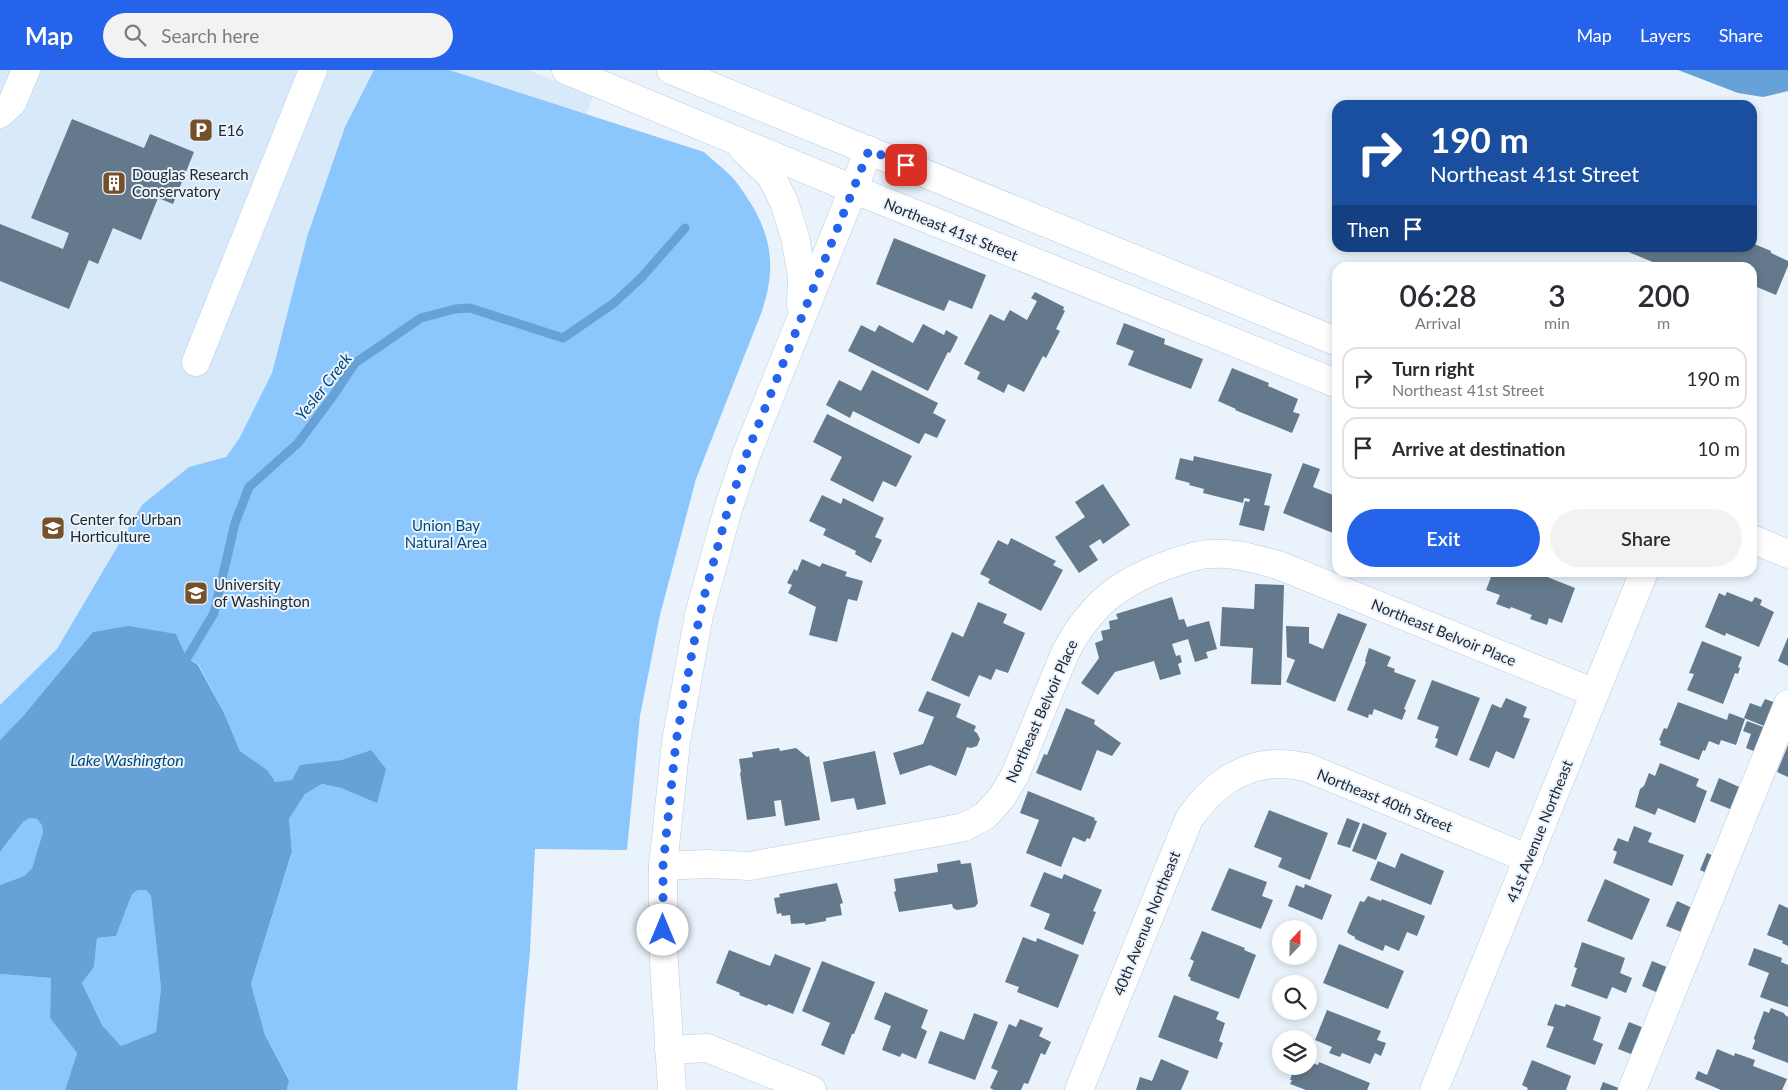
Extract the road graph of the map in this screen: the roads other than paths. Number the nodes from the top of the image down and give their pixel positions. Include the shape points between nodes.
1 (26, 70) edge
2 (313, 70) edge
3 (566, 70) edge
4 (671, 70) edge
5 (0, 114) edge
6 (732, 139) junction
7 (869, 150) junction
8 (853, 189) junction
9 (800, 323) junction
10 (1332, 340) edge
11 (196, 362) dead end
12 (1332, 382) edge
13 (1757, 542) edge
14 (1788, 554) edge
15 (1642, 577) edge
16 (1595, 693) junction
17 (1788, 704) edge
18 (1237, 773) joint
19 (1529, 859) junction
20 (663, 866) junction
21 (669, 1050) junction
22 (672, 1090) edge
23 (812, 1090) edge
24 (1079, 1090) edge
25 (1434, 1090) edge
26 (1632, 1090) edge

1 - 5 street via 12,103
2 - 11 street
3 - 6 street, Northeast 41st Street
4 - 7 street
6 - 8 street, Northeast 41st Street
6 - 9 street via 771,176 784,202 802,276
7 - 8 street
7 - 10 street
8 - 9 street
8 - 12 street, Northeast 41st Street
9 - 20 street via 747,453 699,615 676,742
13 - 14 street
15 - 16 street, 41st Avenue Northeast
16 - 19 street, 41st Avenue Northeast
16 - 20 street, Northeast Belvoir Place via 1278,566 1242,555 1209,554 1147,572 1125,583 1087,616 1065,652 1015,774 1002,797 985,816 964,827 750,866
17 - 26 street
18 - 19 street, Northeast 40th Street via 1259,766 1306,767
18 - 24 street, 40th Avenue Northeast via 1201,801 1189,819
19 - 25 street, 41st Avenue Northeast
20 - 21 street via 663,947
21 - 22 street
21 - 23 street via 707,1048

